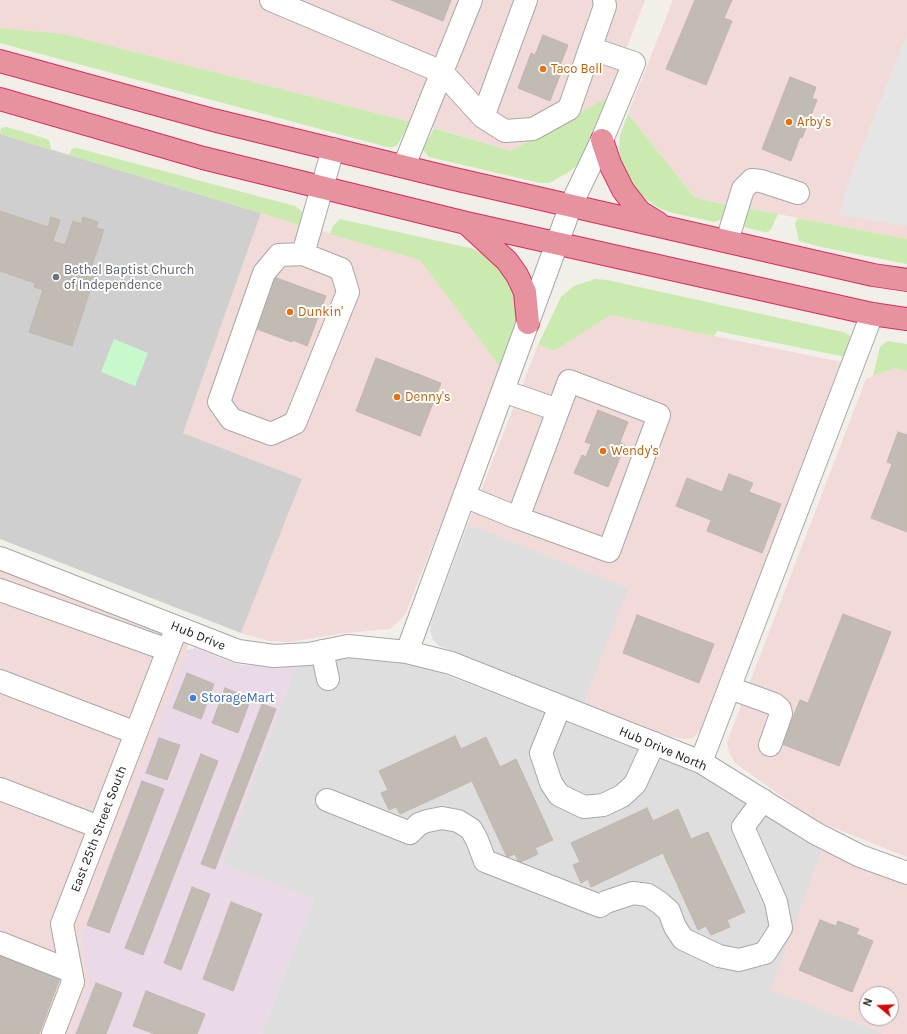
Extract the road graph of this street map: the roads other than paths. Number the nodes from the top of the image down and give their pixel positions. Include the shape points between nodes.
1 (271, 0) edge
2 (471, 0) edge
3 (526, 0) edge
4 (604, 0) edge
5 (590, 48) junction
6 (0, 61) edge
7 (442, 72) junction
8 (0, 99) edge
9 (483, 116) junction
10 (602, 140) junction
11 (333, 149) junction
12 (404, 166) junction
13 (323, 187) junction
14 (798, 194) dead end
15 (571, 205) junction
16 (466, 223) junction
17 (664, 227) junction
18 (727, 241) junction
19 (557, 244) junction
20 (303, 254) junction
21 (907, 280) edge
22 (872, 314) junction
23 (907, 319) edge
24 (528, 323) junction
25 (503, 391) junction
26 (558, 410) junction
27 (464, 496) junction
28 (518, 518) junction
29 (0, 558) edge
30 (0, 590) edge
31 (177, 627) junction
32 (168, 650) junction
33 (322, 651) junction
34 (407, 652) junction
35 (328, 679) dead end
36 (0, 681) edge
37 (730, 688) junction
38 (560, 706) junction
39 (136, 733) junction
40 (654, 744) junction
41 (770, 745) dead end
42 (701, 762) junction
43 (0, 789) edge
44 (327, 800) dead end
45 (763, 800) junction
46 (99, 827) junction
47 (907, 873) edge
48 (0, 943) edge
49 (71, 971) junction
50 (53, 1034) edge

1 - 7 street
2 - 7 street
3 - 9 street
4 - 5 street via 605,6
5 - 9 street via 569,109 533,129 505,131
5 - 10 street via 634,63
6 - 11 highway via 213,120
7 - 9 street
7 - 12 street
8 - 13 highway via 204,158
10 - 15 street
10 - 17 highway via 623,190 640,212
11 - 12 highway
11 - 13 street
12 - 15 highway
13 - 16 highway
13 - 20 street
14 - 18 street via 752,180 744,189
15 - 17 highway
15 - 19 street
16 - 19 highway
16 - 24 highway via 517,275 525,292
17 - 18 highway
18 - 21 highway via 873,275
19 - 22 highway
19 - 24 street
20 - 20 street via 279,255 264,273 219,402 231,419 271,434 295,423 348,292 341,269
22 - 23 highway
22 - 37 street
24 - 25 street
25 - 26 street
25 - 27 street
26 - 28 street
26 - 28 street via 569,381 659,415 609,551
27 - 28 street
27 - 34 street
29 - 31 street, Hub Drive
30 - 32 street
31 - 32 street, East 25th Street South
31 - 33 street, Hub Drive via 238,651 274,656
32 - 39 street, East 25th Street South
33 - 34 street, Hub Drive via 348,646
33 - 35 street
34 - 38 street, Hub Drive North via 451,663
36 - 39 street
37 - 41 street via 774,704 780,709 781,714
37 - 42 street
38 - 40 street, Hub Drive North
38 - 40 street via 541,753 558,795 584,806 603,805 622,796 635,784
39 - 46 street, East 25th Street South
40 - 42 street, Hub Drive North
42 - 45 street, Hub Drive North
43 - 46 street
44 - 45 street via 410,833 419,824 427,821 442,818 458,822 471,830 485,861 600,906 634,893 648,895 669,911 675,928 683,939 719,956 740,960 765,953 782,928 776,902 743,827
45 - 47 street, Hub Drive North via 815,833 860,856
46 - 49 street, East 25th Street South via 62,924
48 - 49 street
49 - 50 street, East 25th Street South via 73,982

